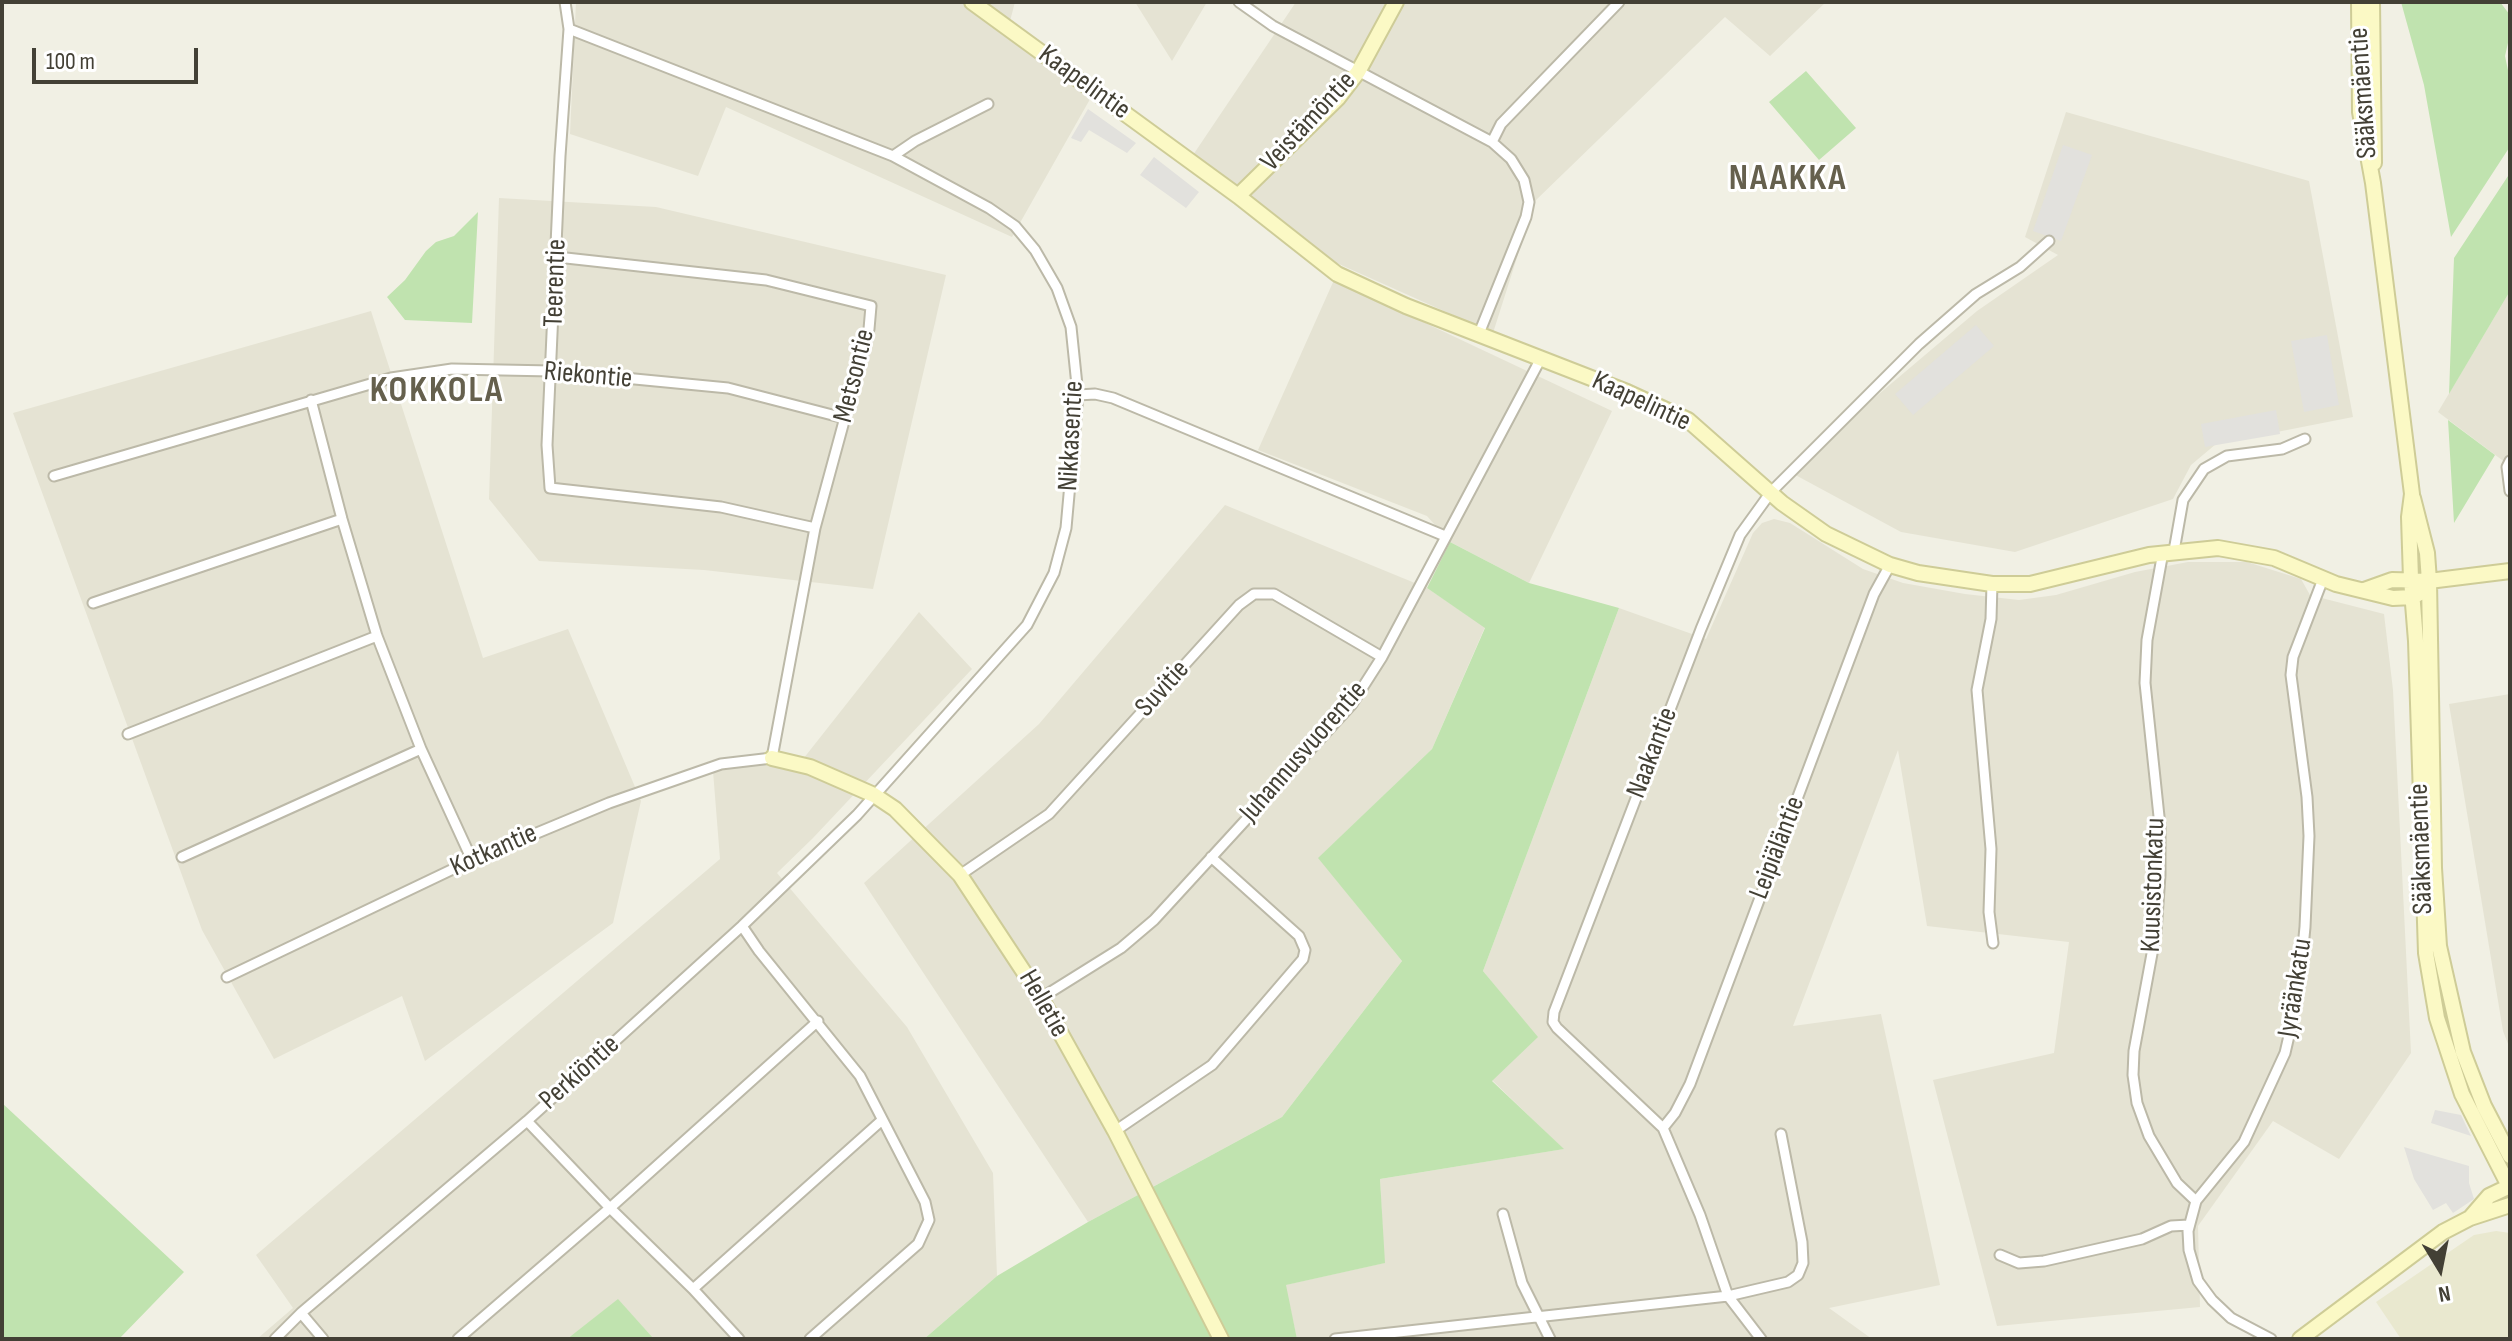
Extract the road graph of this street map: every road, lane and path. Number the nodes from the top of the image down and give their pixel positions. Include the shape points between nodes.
1 (565, 2) edge
2 (972, 2) edge
3 (1239, 2) edge
4 (1396, 2) edge
5 (2359, 2) edge
6 (2372, 2) edge
7 (1613, 3) edge
8 (569, 29) junction
9 (1358, 72) junction
10 (988, 104) dead end
11 (1492, 142) junction
12 (893, 156) junction
13 (2373, 183) junction
14 (1238, 196) junction
15 (2049, 241) dead end
16 (557, 257) junction
17 (1478, 336) junction
18 (1540, 360) junction
19 (552, 371) junction
20 (1078, 395) junction
21 (311, 400) junction
22 (844, 418) junction
23 (2305, 439) dead end
24 (2508, 464) edge
25 (54, 476) dead end
26 (2510, 491) edge
27 (1771, 492) junction
28 (2412, 494) junction
29 (342, 519) junction
30 (815, 528) junction
31 (1445, 536) junction
32 (2168, 552) junction
33 (1890, 565) junction
34 (2510, 571) edge
35 (2323, 579) junction
36 (2411, 579) junction
37 (2429, 581) junction
38 (1992, 584) junction
39 (2363, 590) junction
40 (2413, 597) junction
41 (93, 603) dead end
42 (377, 636) junction
43 (1382, 657) junction
44 (128, 734) dead end
45 (421, 749) junction
46 (772, 758) junction
47 (874, 795) junction
48 (182, 857) dead end
49 (1211, 857) junction
50 (472, 860) junction
51 (960, 875) junction
52 (742, 926) junction
53 (1993, 943) dead end
54 (227, 977) dead end
55 (1041, 998) junction
56 (818, 1021) junction
57 (527, 1121) junction
58 (881, 1121) junction
59 (1663, 1128) junction
60 (1115, 1131) junction
61 (1781, 1134) dead end
62 (2510, 1156) edge
63 (2510, 1186) edge
64 (2196, 1201) junction
65 (2510, 1205) edge
66 (610, 1208) junction
67 (1503, 1214) dead end
68 (2470, 1218) junction
69 (2189, 1225) junction
70 (2000, 1255) dead end
71 (693, 1289) junction
72 (1728, 1296) junction
73 (301, 1313) junction
74 (1542, 1318) junction
75 (1373, 1337) edge
76 (275, 1339) edge
77 (323, 1339) edge
78 (458, 1339) edge
79 (739, 1339) edge
80 (810, 1339) edge
81 (1221, 1339) edge
82 (1335, 1339) edge
83 (1550, 1339) edge
84 (1761, 1339) edge
85 (2271, 1339) edge
86 (2300, 1339) edge

1 - 8 street, Teerentie
2 - 14 street, Kaapelintie
3 - 9 street
4 - 9 street, Veistämöntie
5 - 13 street, Sääksmäentie via 2360,112
6 - 13 street, Sääksmäentie
7 - 11 street via 1501,124
8 - 12 street, Nikkasentie
8 - 16 street, Teerentie
9 - 11 street
9 - 14 street, Veistämöntie
10 - 12 street
11 - 17 street via 1524,180 1529,202
12 - 20 street, Nikkasentie via 989,208 1015,226 1035,250 1071,327
13 - 28 street, Sääksmäentie
14 - 17 street, Kaapelintie via 1348,281
15 - 27 street, Naakantie via 1919,344
16 - 19 street, Teerentie
16 - 22 street, Metsontie via 766,280 871,306
17 - 18 street, Kaapelintie
18 - 27 street, Kaapelintie via 1688,420
18 - 31 street, Juhannusvuorentie
19 - 21 street, Riekontie via 452,369 391,378
19 - 22 street, Riekontie via 728,388
19 - 30 street, Teerentie via 550,488 721,507
20 - 31 street via 1113,398
20 - 47 street, Nikkasentie via 1066,528 1054,573 1027,625 1006,651
21 - 25 street, Riekontie
21 - 29 street
22 - 30 street, Metsontie
23 - 32 street, Kuusistonkatu via 2282,449 2227,456 2204,469 2183,500
24 - 26 street
27 - 33 street, Kaapelintie via 1826,534
27 - 59 street, Naakantie via 1740,535 1701,629 1553,1022
28 - 36 street, Sääksmäentie
28 - 37 street, Sääksmäentie
29 - 41 street
29 - 42 street
30 - 46 street, Metsontie
31 - 43 street, Juhannusvuorentie
32 - 35 street, Kaapelintie via 2247,552
32 - 38 street, Kaapelintie via 2030,584
32 - 64 street, Kuusistonkatu via 2147,640 2145,683 2160,875 2133,1075 2149,1136 2177,1183
33 - 38 street, Kaapelintie
33 - 59 street, Leipiäläntie via 1874,594 1690,1084
34 - 37 street
35 - 39 street, Kaapelintie
35 - 64 street, Jyräänkatu via 2291,675 2309,836 2302,966 2291,1027 2285,1053 2244,1142
36 - 37 street
36 - 39 street
36 - 40 street, Sääksmäentie
37 - 40 street
37 - 62 street, Sääksmäentie via 2439,946 2463,1052
38 - 53 street via 1977,690
39 - 40 street, Kaapelintie
40 - 63 street, Sääksmäentie via 2423,914 2431,988 2462,1094
42 - 44 street
42 - 45 street
43 - 49 street, Juhannusvuorentie via 1352,704
43 - 51 street, Suvitie via 1274,594 1254,594 1049,814
45 - 48 street
45 - 50 street
46 - 47 street, Helletie via 822,771
46 - 50 street, Kotkantie via 697,771
47 - 51 street, Helletie via 895,809
47 - 52 street, Perkiöntie
49 - 55 street, Juhannusvuorentie via 1121,948
49 - 60 street via 1299,936 1303,959 1212,1065
50 - 54 street, Kotkantie
51 - 55 street, Helletie
52 - 56 street
52 - 57 street, Perkiöntie
55 - 60 street, Helletie
56 - 58 street via 860,1076
56 - 66 street
57 - 66 street
57 - 73 street, Perkiöntie
58 - 71 street
58 - 80 street via 925,1202 929,1220 918,1244
59 - 72 street
60 - 81 street, Helletie
61 - 72 street via 1803,1263 1788,1282
63 - 68 street via 2489,1196
64 - 69 street, Jyräänkatu
65 - 68 street
66 - 71 street
66 - 78 street
67 - 74 street via 1522,1283
68 - 86 street via 2433,1239
69 - 70 street via 2044,1261 2019,1263
69 - 85 street, Jyräänkatu via 2198,1281 2231,1318
71 - 79 street
72 - 74 street
72 - 84 street
73 - 76 street, Perkiöntie
73 - 77 street
74 - 75 street
74 - 83 street
75 - 82 street

